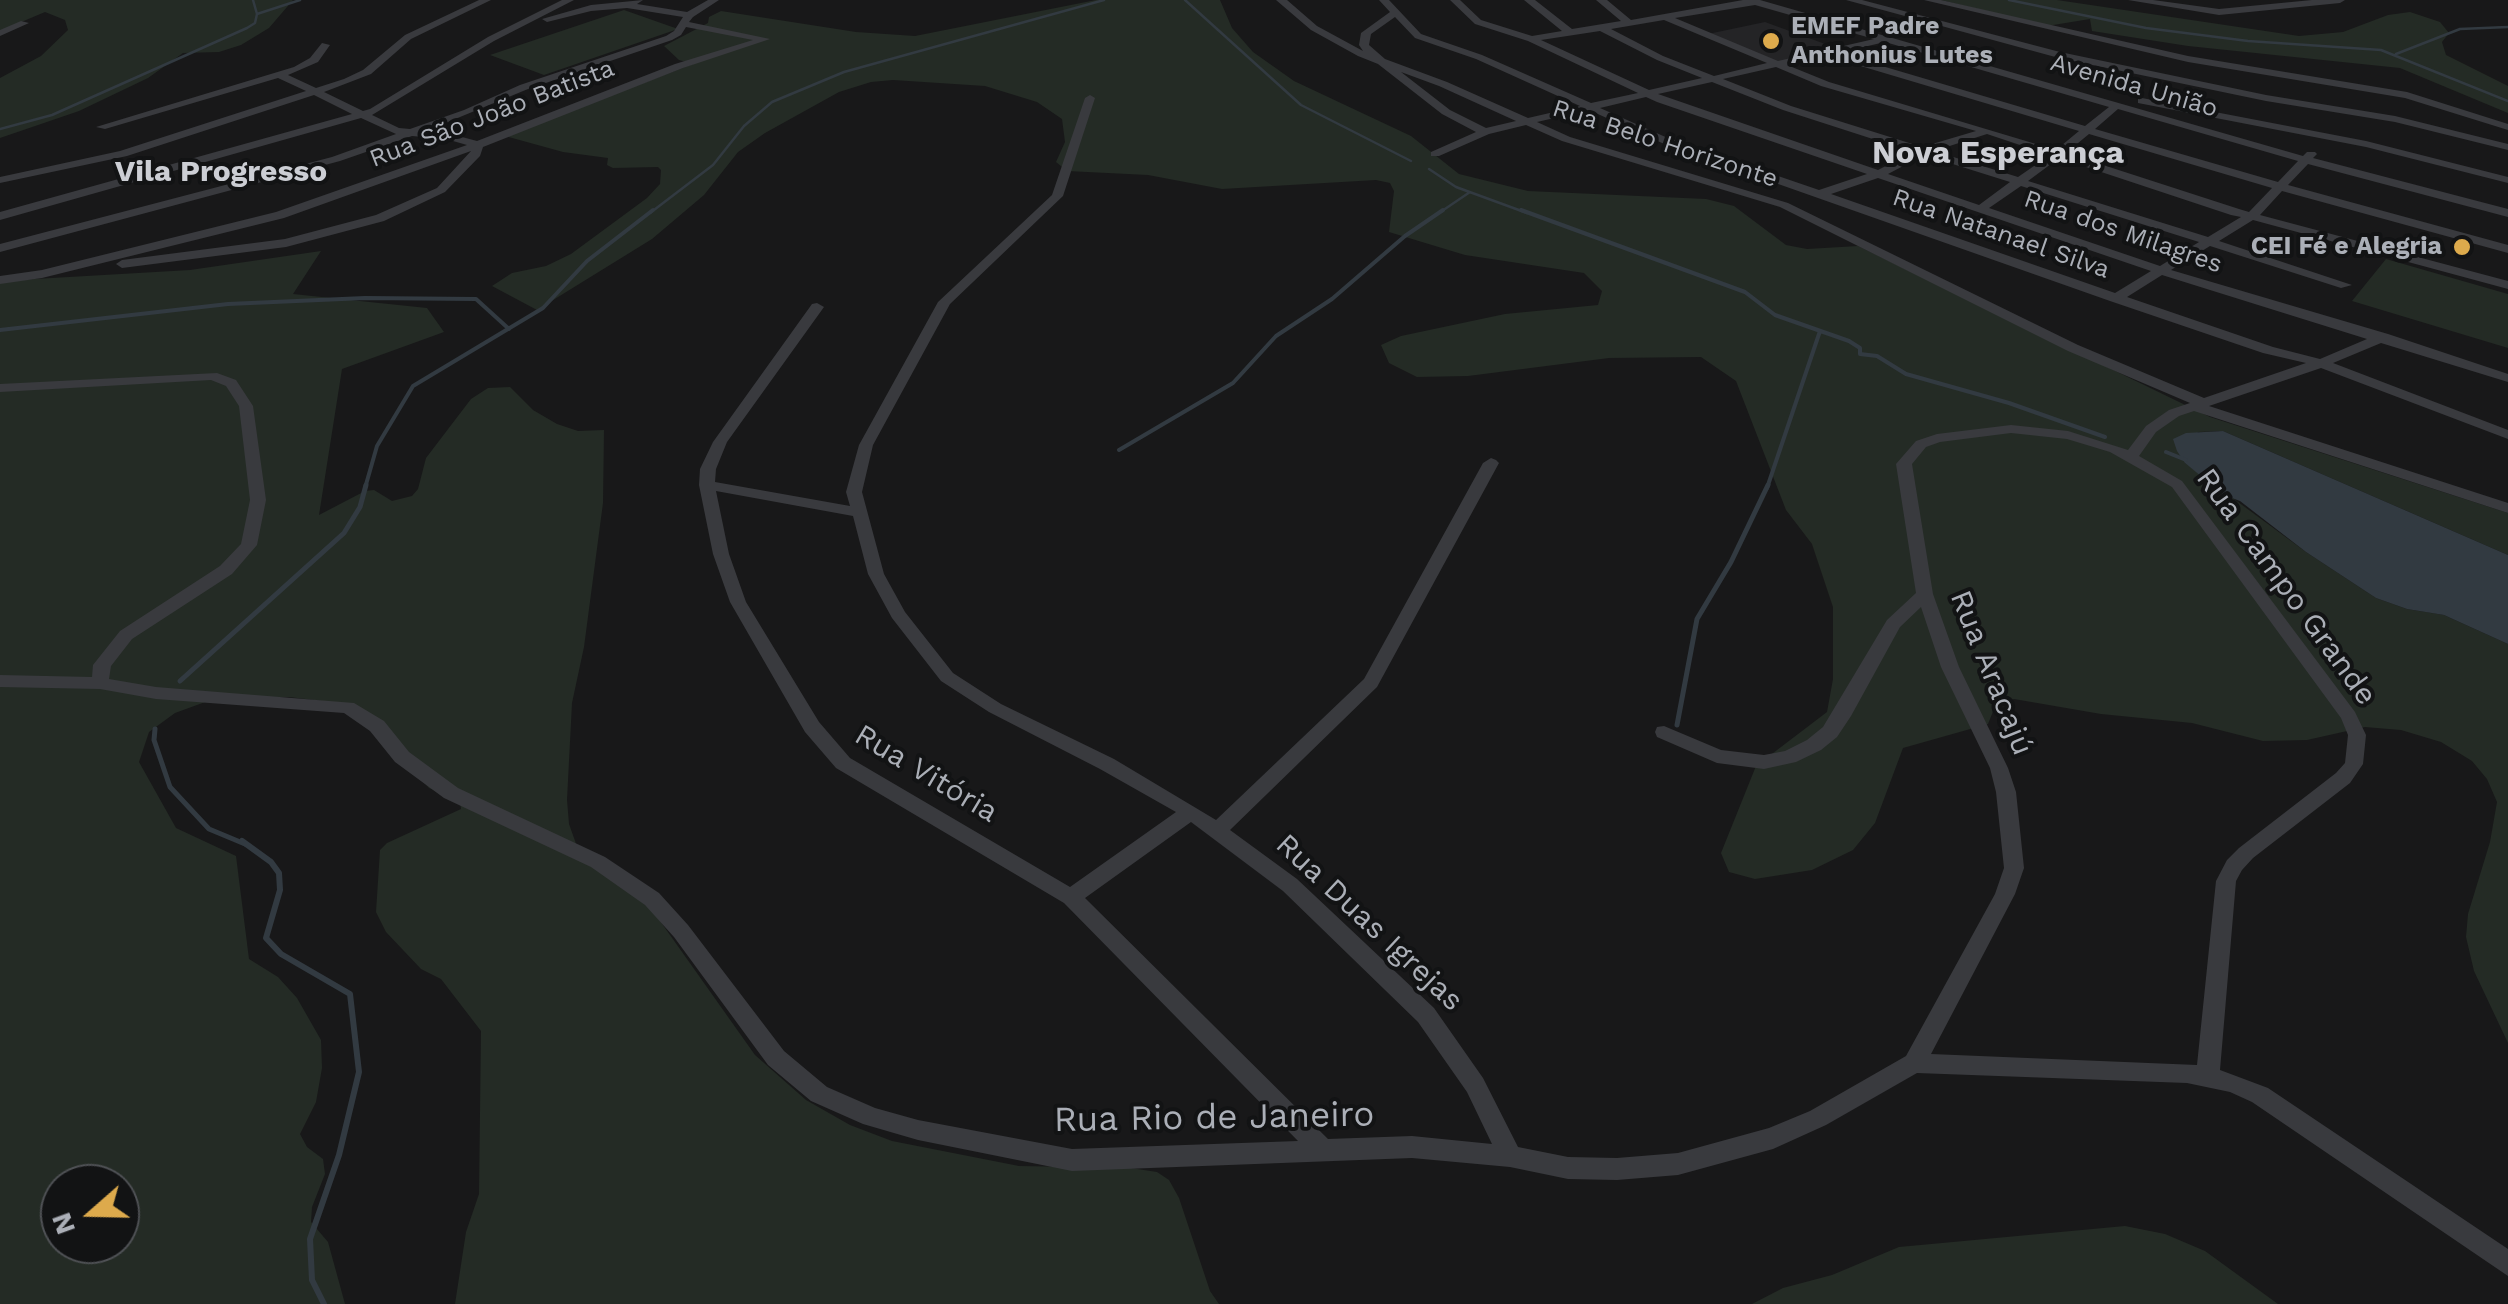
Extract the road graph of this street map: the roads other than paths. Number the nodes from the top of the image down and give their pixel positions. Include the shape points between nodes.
1 (486, 0) edge
2 (568, 0) edge
3 (591, 0) edge
4 (714, 0) edge
5 (1281, 0) edge
6 (1384, 0) edge
7 (1455, 0) edge
8 (1528, 0) edge
9 (1601, 0) edge
10 (1673, 0) edge
11 (1772, 0) edge
12 (1850, 0) edge
13 (1929, 0) edge
14 (2133, 0) edge
15 (2340, 0) edge
16 (1751, 2) edge
17 (634, 3) edge
18 (1689, 12) junction
19 (1394, 14) junction
20 (1662, 16) junction
21 (687, 19) junction
22 (24, 22) dead end
23 (1628, 22) junction
24 (1600, 27) junction
25 (513, 28) junction
26 (1568, 32) junction
27 (0, 34) edge
28 (1531, 39) junction
29 (1882, 40) junction
30 (1998, 41) junction
31 (325, 46) dead end
32 (1830, 54) junction
33 (1375, 59) junction
34 (1976, 64) junction
35 (1777, 66) junction
36 (280, 75) junction
37 (1713, 80) junction
38 (2338, 85) junction
39 (316, 92) junction
40 (1646, 93) junction
41 (1090, 98) dead end
42 (2095, 98) junction
43 (2117, 105) junction
44 (1586, 106) junction
45 (2325, 107) junction
46 (363, 115) junction
47 (1524, 122) junction
48 (101, 127) dead end
49 (2086, 127) junction
50 (2508, 127) edge
51 (1988, 131) junction
52 (1485, 132) junction
53 (408, 133) junction
54 (2324, 135) junction
55 (478, 146) junction
56 (2508, 146) edge
57 (1925, 150) junction
58 (1435, 154) dead end
59 (2058, 154) junction
60 (2306, 160) junction
61 (1881, 173) junction
62 (0, 180) edge
63 (2021, 180) junction
64 (2508, 180) edge
65 (2282, 187) junction
66 (1820, 194) junction
67 (1784, 206) junction
68 (1982, 208) junction
69 (2508, 213) edge
70 (0, 216) edge
71 (2252, 216) junction
72 (2207, 244) junction
73 (0, 248) edge
74 (2508, 249) edge
75 (2162, 271) junction
76 (42, 274) junction
77 (0, 280) edge
78 (2346, 285) dead end
79 (2508, 285) edge
80 (2116, 298) junction
81 (818, 307) dead end
82 (2383, 336) junction
83 (2322, 363) junction
84 (2508, 378) edge
85 (0, 388) edge
86 (2198, 405) junction
87 (2508, 435) edge
88 (2131, 456) junction
89 (1491, 462) dead end
90 (708, 486) junction
91 (2508, 508) edge
92 (856, 512) junction
93 (1925, 594) junction
94 (0, 680) edge
95 (100, 683) junction
96 (1664, 732) dead end
97 (1191, 812) junction
98 (1218, 830) junction
99 (1071, 896) junction
100 (1914, 1063) junction
101 (2208, 1075) junction
102 (1320, 1148) junction
103 (1510, 1156) junction
104 (2508, 1264) edge

1 - 39 street via 408,36 359,76
2 - 25 street
3 - 17 street
4 - 21 street
5 - 33 street, Rua Belo Horizonte via 1314,28
6 - 19 street, Rua Natanael Silva
7 - 28 street, Rua dos Milagres via 1478,22
8 - 26 street
9 - 23 street
10 - 18 street
11 - 16 street
12 - 30 street
13 - 38 street via 2188,59
14 - 15 street via 2220,12
16 - 18 street
16 - 29 street, Avenida União
17 - 21 street
17 - 25 street
18 - 20 street
19 - 33 street via 1364,39
19 - 44 street, Rua Natanael Silva via 1418,36
20 - 23 street
20 - 35 street
21 - 53 street via 654,44
21 - 55 street, Rua São João Batista via 765,39 613,90
22 - 27 street
23 - 24 street
24 - 26 street
24 - 37 street
25 - 46 street
26 - 28 street
28 - 40 street, Rua dos Milagres
29 - 32 street
29 - 34 street, Avenida União
30 - 34 street
30 - 45 street
31 - 36 street via 314,60
32 - 35 street
32 - 49 street
33 - 47 street, Rua Belo Horizonte
33 - 52 street
34 - 42 street, Avenida União
35 - 37 street
35 - 51 street
36 - 39 street
36 - 48 street
37 - 40 street
37 - 57 street
38 - 45 street
38 - 50 street via 2424,99
39 - 46 street
39 - 62 street via 123,154
40 - 44 street
40 - 61 street, Rua dos Milagres
41 - 92 street, Rua Duas Igrejas via 1057,196 933,318 866,445
42 - 43 street, Avenida União
42 - 54 street
43 - 49 street
43 - 60 street, Avenida União
44 - 47 street
44 - 66 street, Rua Natanael Silva via 1666,142
45 - 54 street
45 - 56 street
46 - 53 street
46 - 70 street
47 - 52 street
47 - 67 street, Rua Belo Horizonte
49 - 59 street
49 - 65 street
51 - 57 street
51 - 59 street
52 - 58 street
53 - 55 street
53 - 73 street via 242,187
54 - 60 street
54 - 64 street
55 - 76 street, Rua São João Batista via 280,215
55 - 76 street via 441,190 356,225 286,243
57 - 61 street
57 - 63 street
59 - 63 street
59 - 71 street
60 - 65 street
60 - 69 street, Avenida União
61 - 66 street
61 - 68 street, Rua dos Milagres
63 - 68 street
63 - 72 street
65 - 71 street
65 - 74 street
66 - 67 street
66 - 80 street, Rua Natanael Silva
67 - 86 street, Rua Belo Horizonte
68 - 75 street, Rua dos Milagres
71 - 72 street
71 - 79 street
72 - 75 street
72 - 78 street
75 - 80 street
75 - 82 street, Rua dos Milagres
76 - 77 street, Rua São João Batista
80 - 83 street, Rua Natanael Silva
81 - 90 street, Rua Vitória via 720,442
82 - 83 street
82 - 84 street, Rua dos Milagres
83 - 86 street
83 - 87 street, Rua Natanael Silva
85 - 95 street via 212,376 232,384 246,406 258,500 250,545 226,570 126,635 102,665
86 - 88 street via 2151,428
86 - 91 street, Rua Belo Horizonte
88 - 93 street, Rua Aracajú via 2039,431 1960,433 1920,444 1904,464
88 - 101 street, Rua Campo Grande via 2192,500 2358,735 2354,764 2342,778 2246,853 2226,882
89 - 98 street via 1371,683
90 - 92 street
90 - 99 street, Rua Vitória via 738,602 823,744 870,780
92 - 97 street, Rua Duas Igrejas via 885,591 947,677
93 - 96 street via 1893,624 1842,716 1814,745 1789,758 1737,760
93 - 100 street, Rua Aracajú via 1999,768 2014,868
94 - 95 street, Rua Rio de Janeiro
95 - 102 street, Rua Rio de Janeiro via 348,707 364,716 402,757 451,794 598,862 652,899 776,1058 819,1094 871,1117 1072,1160
97 - 98 street, Rua Duas Igrejas
97 - 99 street
98 - 103 street, Rua Duas Igrejas via 1290,885 1426,1015 1476,1085
99 - 102 street, Rua Vitória
100 - 101 street
100 - 103 street via 1773,1138 1678,1164 1568,1168
101 - 104 street via 2260,1095
102 - 103 street, Rua Rio de Janeiro

